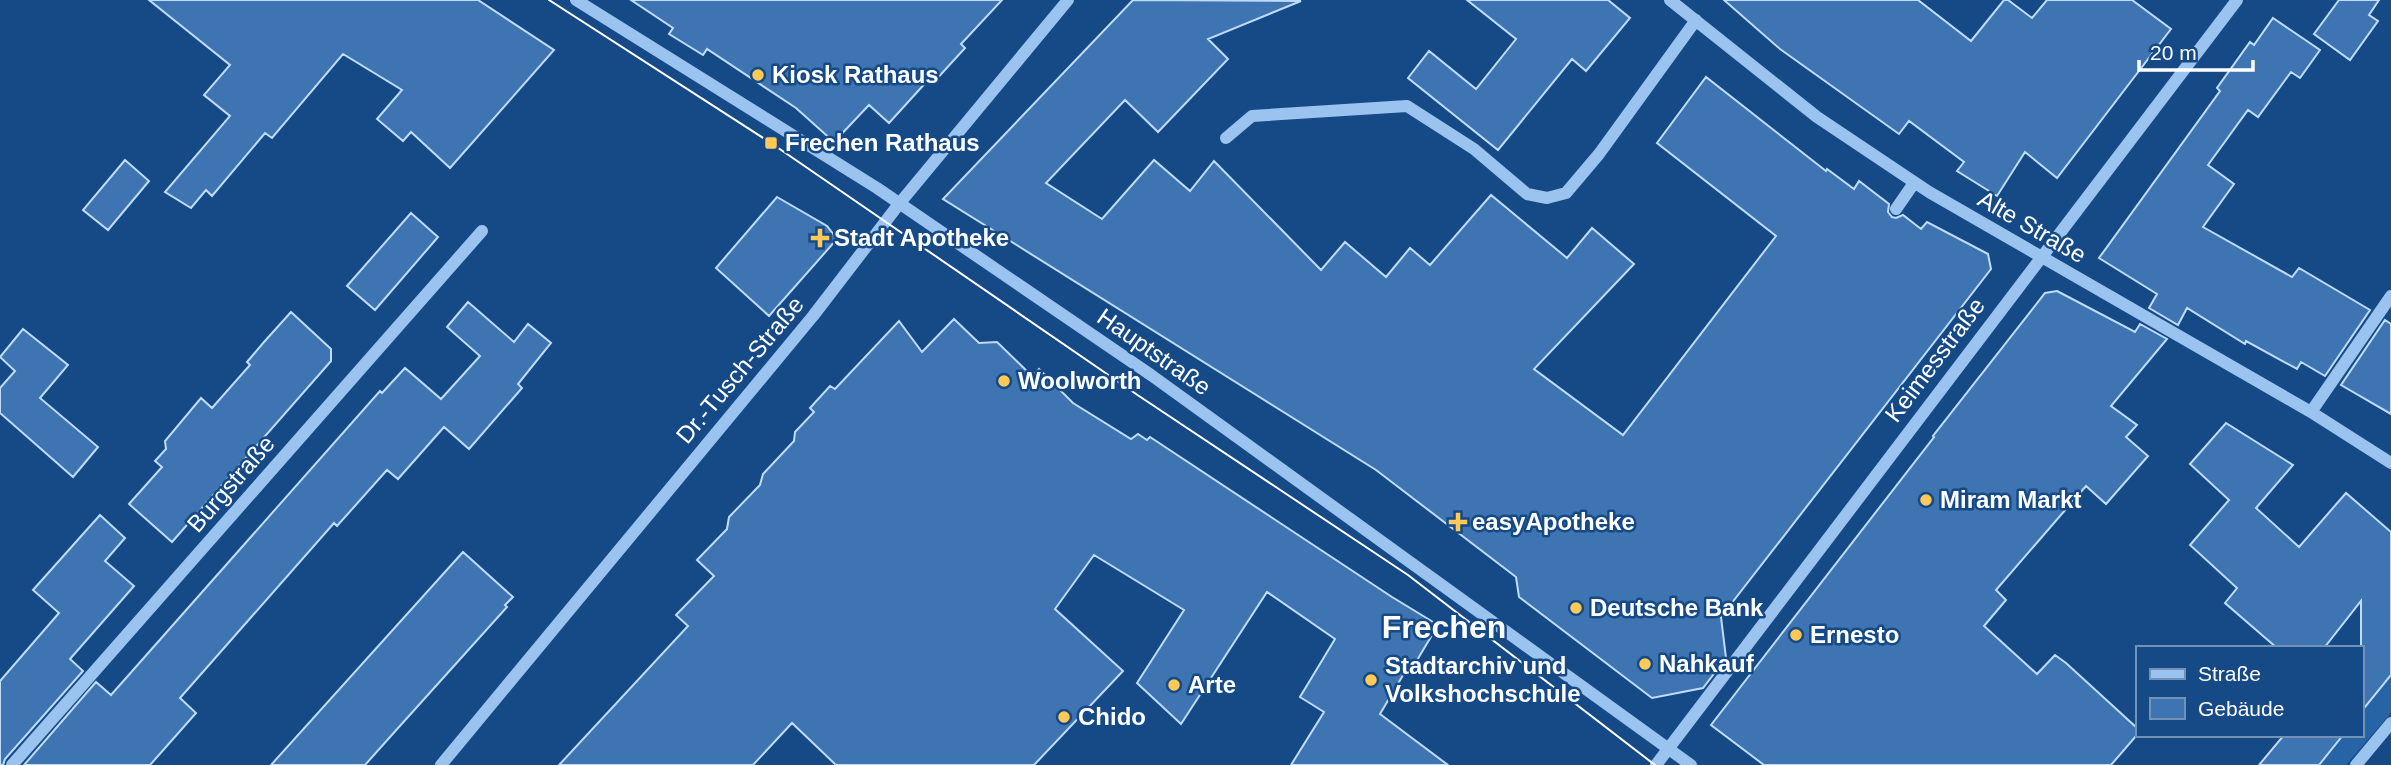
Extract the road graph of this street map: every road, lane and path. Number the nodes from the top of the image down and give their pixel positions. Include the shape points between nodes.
1 (576, 0) edge
2 (1068, 0) edge
3 (1670, 0) edge
4 (2237, 0) edge
5 (1696, 20) junction
6 (1226, 138) dead end
7 (1914, 183) junction
8 (899, 204) junction
9 (1896, 209) dead end
10 (482, 231) dead end
11 (2041, 256) junction
12 (2391, 296) edge
13 (2311, 412) junction
14 (2391, 463) edge
15 (2391, 723) edge
16 (1670, 748) junction
17 (12, 765) edge
18 (441, 765) edge
19 (1656, 765) edge
20 (1691, 765) edge
21 (2356, 765) edge

1 - 8 street, Hauptstraße
2 - 8 street, Dr.-Tusch-Straße
3 - 5 street, Alte Straße
4 - 11 street, Keimesstraße
5 - 6 street via 1599,154 1566,192 1547,198 1527,194 1474,149 1407,106 1252,116
5 - 7 street, Alte Straße via 1817,117
7 - 9 street
7 - 11 street, Alte Straße
8 - 16 street, Hauptstraße via 1151,374
8 - 18 street, Dr.-Tusch-Straße via 843,279
10 - 17 street, Burgstraße
11 - 13 street, Alte Straße
11 - 16 street, Keimesstraße
12 - 13 street
13 - 14 street, Alte Straße
15 - 21 street
16 - 19 street, Keimesstraße
16 - 20 street, Hauptstraße

